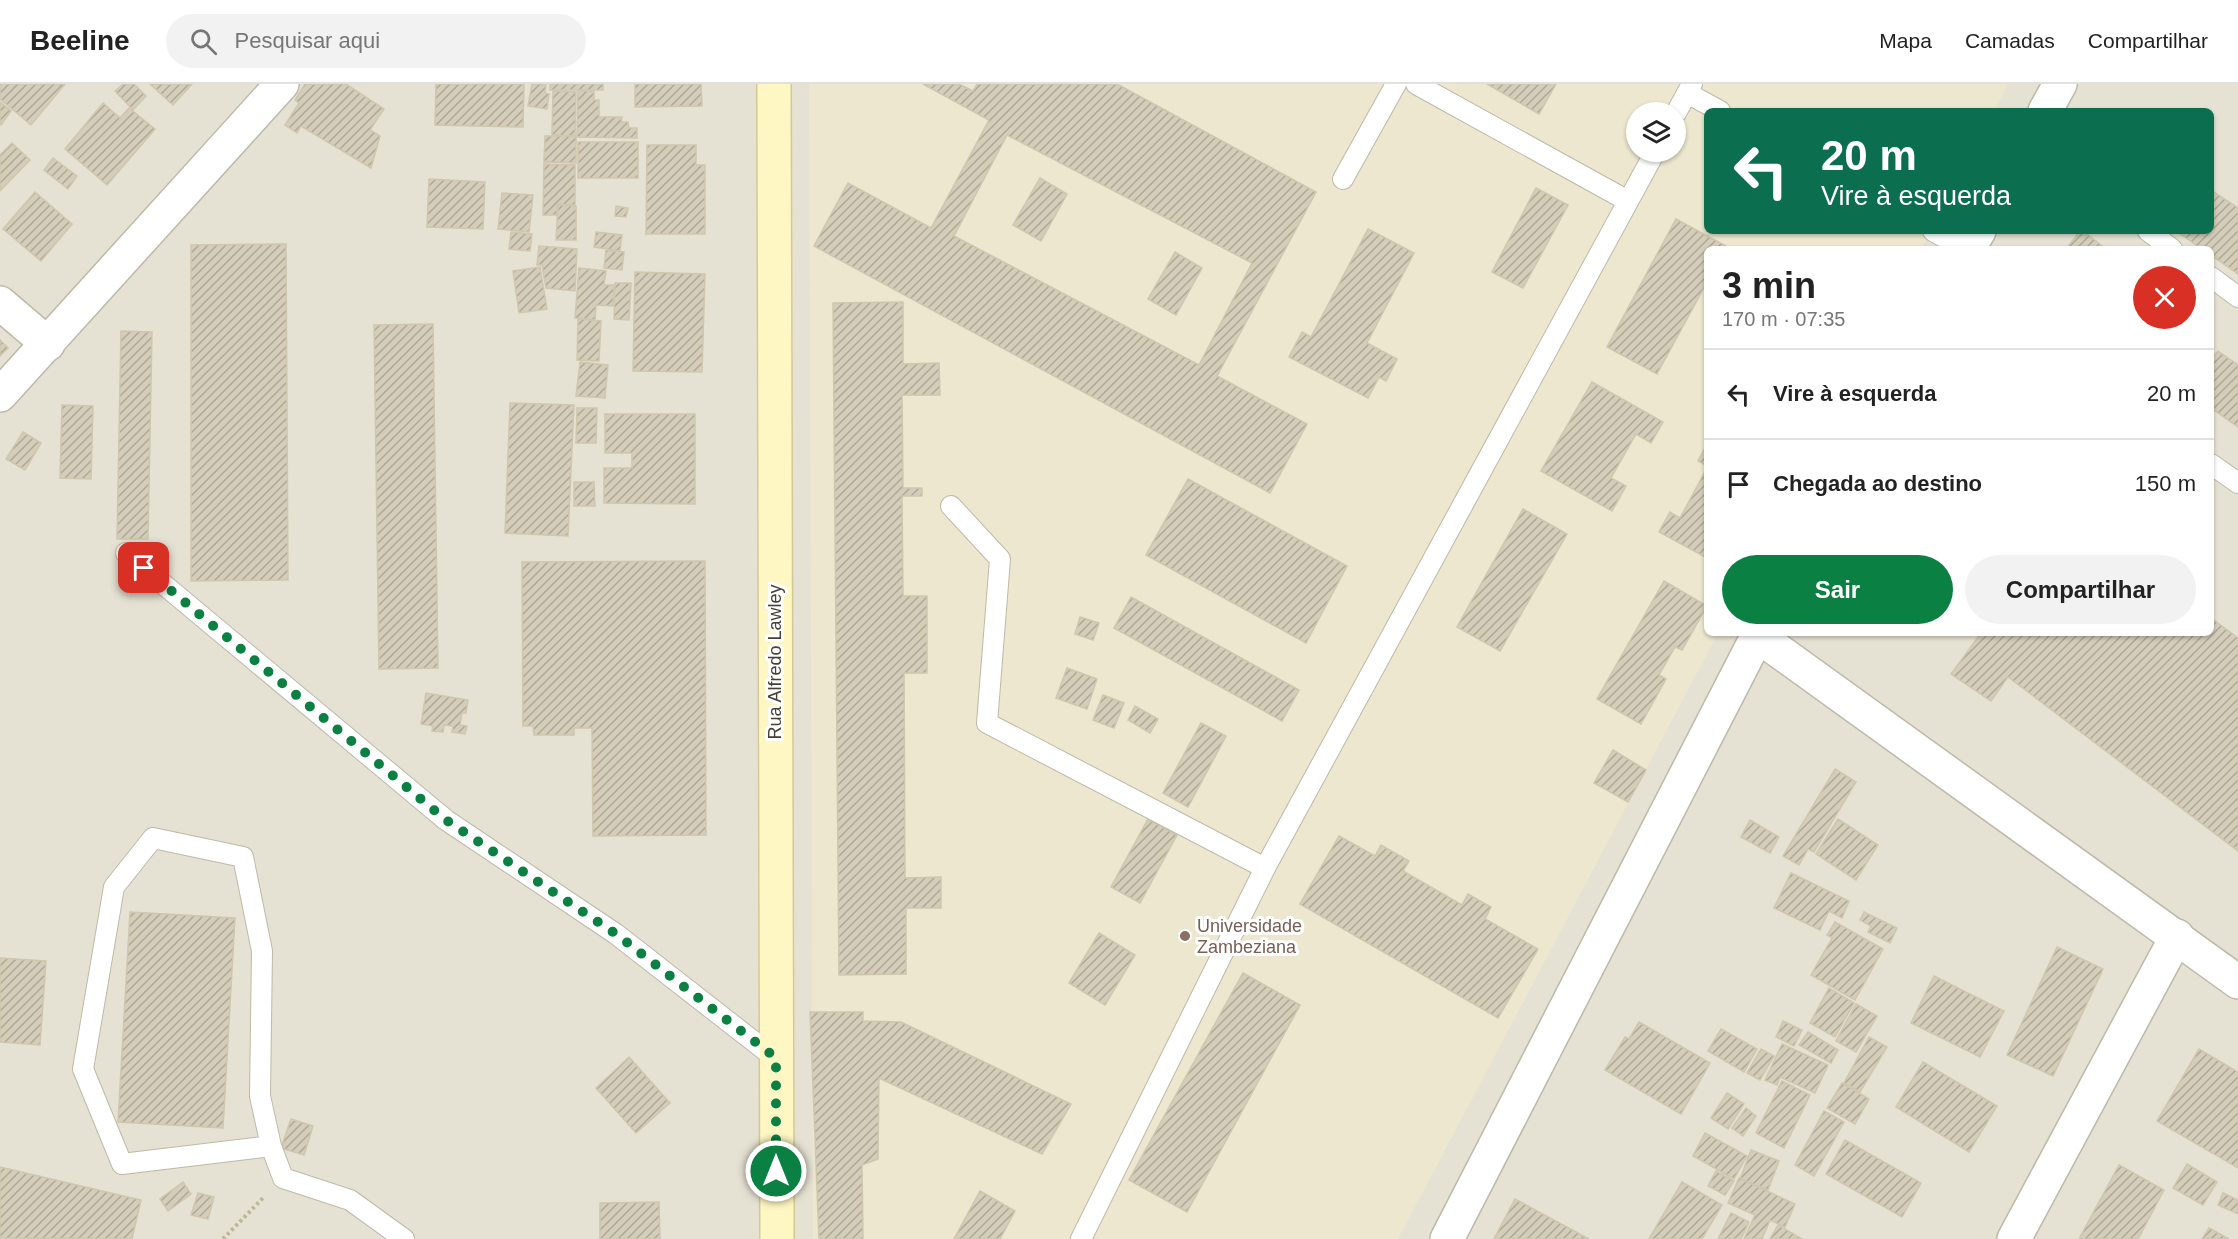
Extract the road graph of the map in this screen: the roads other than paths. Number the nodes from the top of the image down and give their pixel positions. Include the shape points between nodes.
1 (282, 84) edge
2 (774, 84) edge
3 (1396, 84) edge
4 (1416, 84) edge
5 (2060, 84) edge
6 (1689, 88) edge
7 (1682, 102) edge
8 (1716, 108) edge
9 (2047, 108) edge
10 (1649, 162) edge
11 (1343, 179) dead end
12 (1628, 201) junction
13 (1938, 234) edge
14 (2152, 234) edge
15 (1960, 246) edge
16 (2168, 246) edge
17 (2214, 280) edge
18 (2238, 297) edge
19 (0, 303) edge
20 (48, 344) junction
21 (0, 395) edge
22 (2214, 466) edge
23 (2238, 483) edge
24 (951, 506) dead end
25 (126, 553) dead end
26 (1757, 636) edge
27 (1761, 636) edge
28 (1265, 868) junction
29 (2176, 936) junction
30 (2238, 982) edge
31 (776, 1058) junction
32 (271, 1146) junction
33 (404, 1239) edge
34 (777, 1239) edge
35 (1082, 1239) edge
36 (1447, 1239) edge
37 (2014, 1239) edge

1 - 20 street
2 - 31 main road, Rua Alfredo Lawley
3 - 11 lane
4 - 12 lane
5 - 9 street
6 - 7 lane
6 - 8 lane
10 - 12 lane
12 - 28 lane
13 - 15 lane
14 - 16 lane
17 - 18 lane
19 - 20 street
20 - 21 street
22 - 23 lane
24 - 28 lane via 1000,559 987,723
25 - 31 lane via 446,820 616,934
26 - 36 street
27 - 29 street
28 - 35 lane
29 - 30 street
29 - 37 street
31 - 34 main road, Rua Alfredo Lawley
32 - 32 lane via 260,1096 262,951 243,857 153,838 114,887 82,1069 122,1164
32 - 33 lane via 283,1178 350,1200

